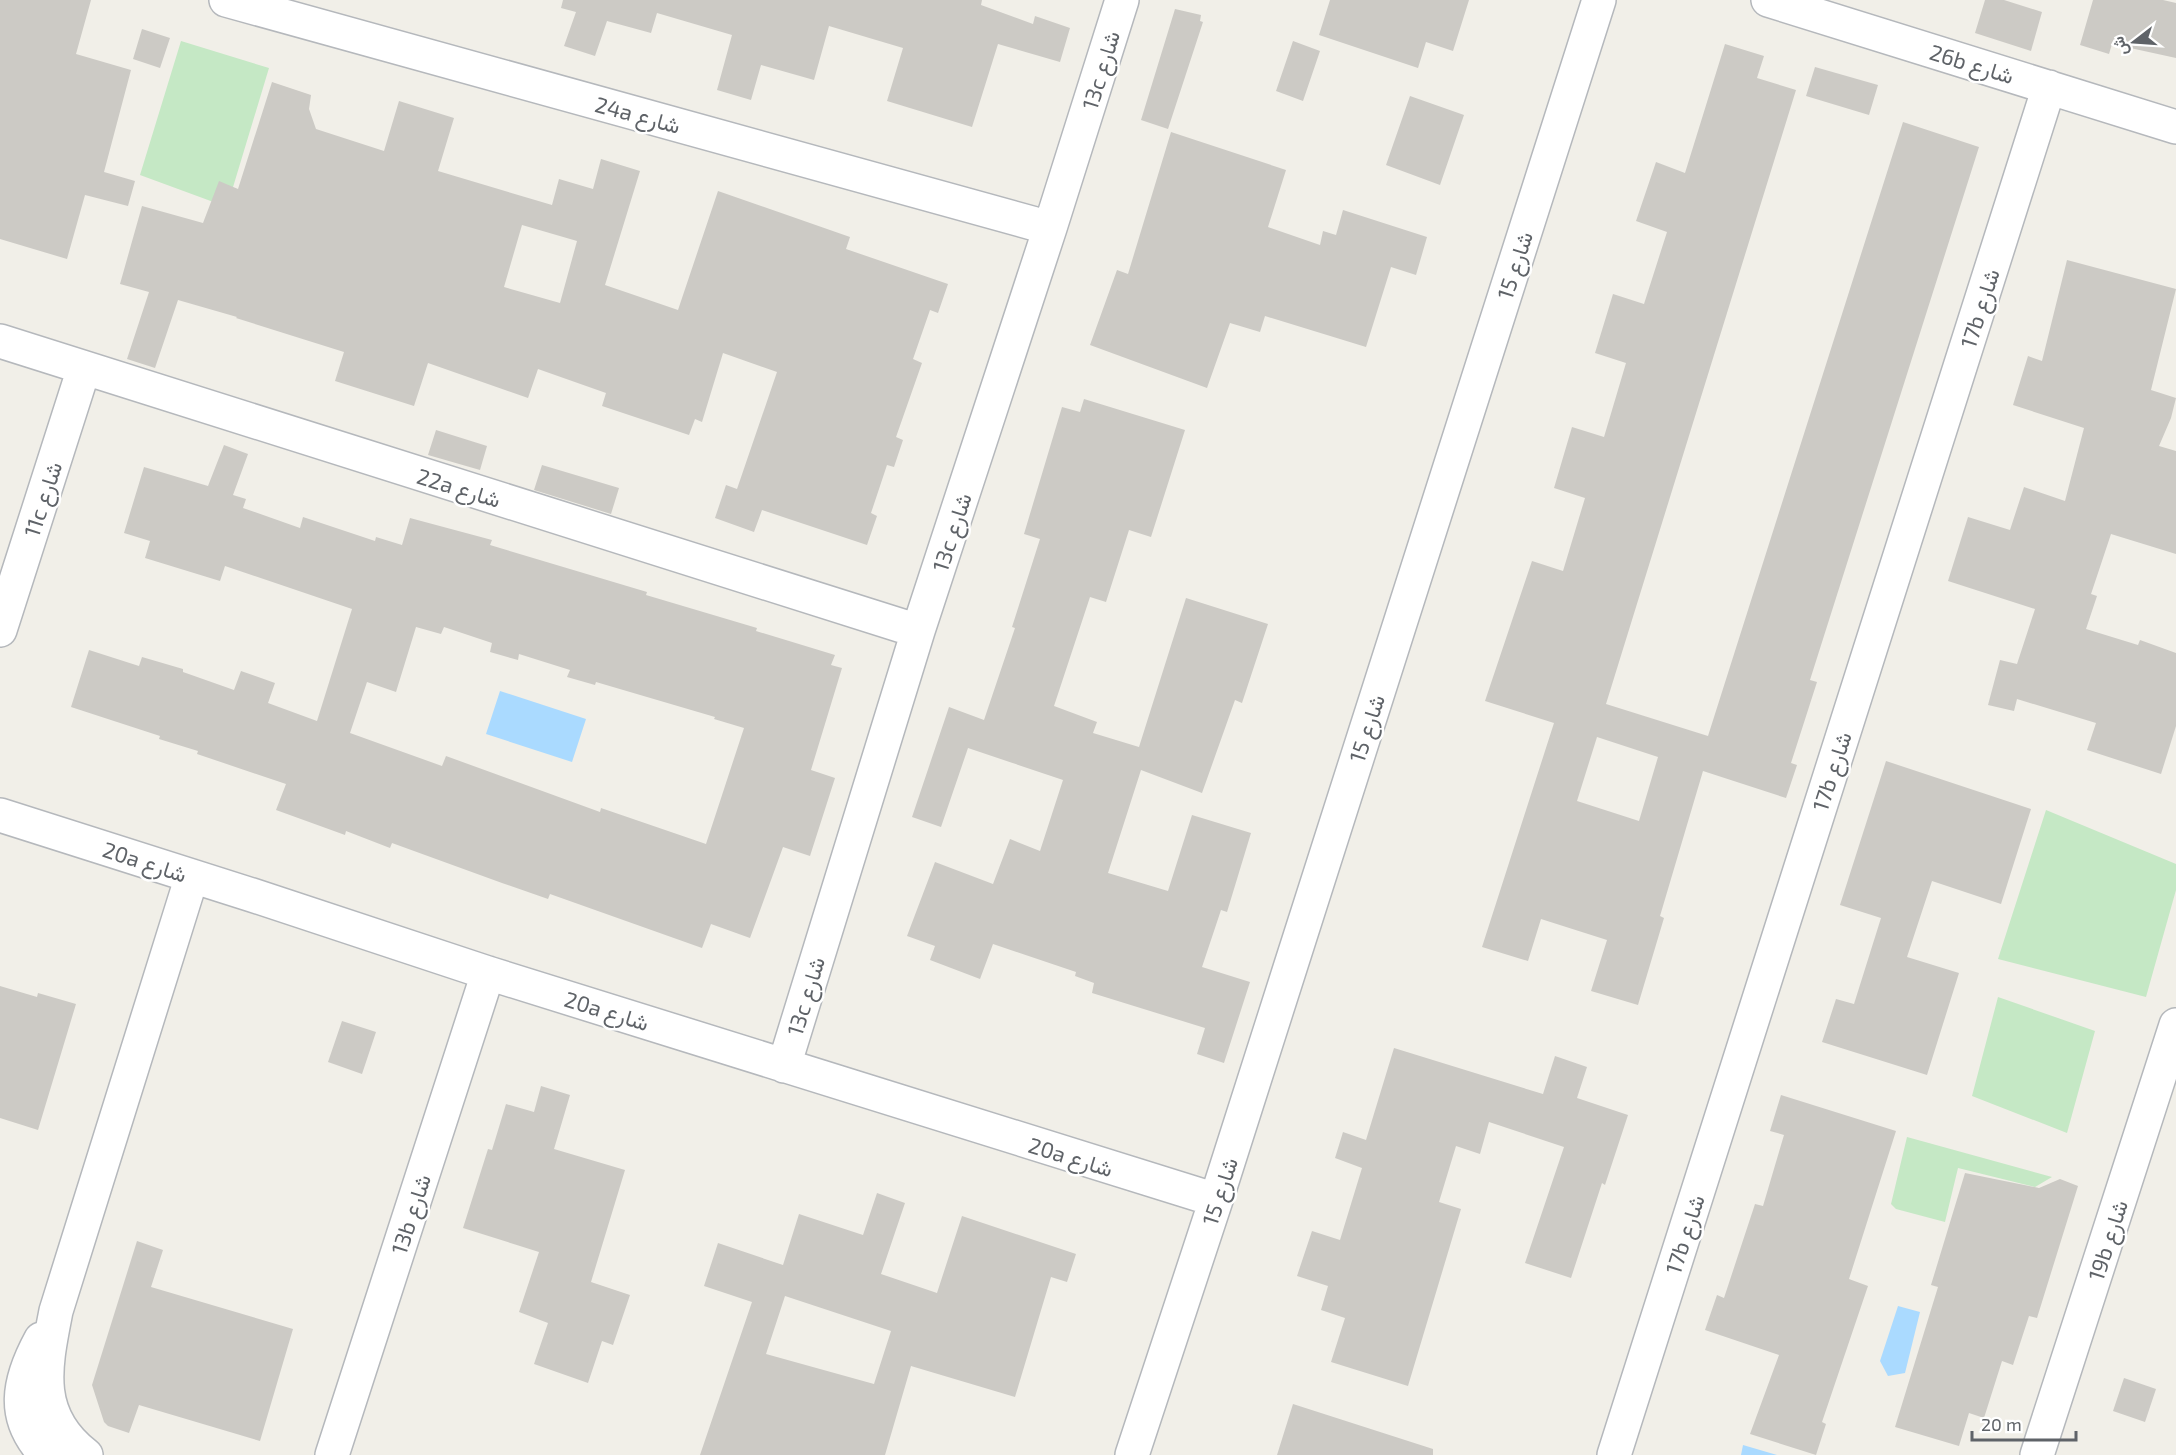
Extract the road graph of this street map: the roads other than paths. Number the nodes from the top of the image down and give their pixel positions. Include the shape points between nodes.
1 (226, 0) edge
2 (1122, 0) edge
3 (1599, 0) edge
4 (1768, 0) edge
5 (2049, 87) junction
6 (2176, 127) edge
7 (1050, 228) junction
8 (0, 341) edge
9 (84, 368) junction
10 (0, 630) edge
11 (918, 631) junction
12 (0, 815) edge
13 (192, 876) junction
14 (488, 973) junction
15 (2176, 1024) edge
16 (784, 1066) junction
17 (1216, 1200) junction
18 (56, 1311) junction
19 (46, 1455) edge
20 (86, 1455) edge
21 (332, 1455) edge
22 (1132, 1455) edge
23 (1614, 1455) edge
24 (2037, 1455) edge

1 - 7 street, 24a شارع
2 - 7 street, 13c شارع
3 - 17 street, شارع 15
4 - 5 street, 26b شارع
5 - 6 street, 26b شارع
5 - 23 street, 17b شارع
7 - 11 street, 13c شارع
8 - 9 street, 22a شارع
9 - 10 street, 11c شارع
9 - 11 street, 22a شارع
11 - 16 street, 13c شارع
12 - 13 street, 20a شارع
13 - 14 street, 20a شارع
13 - 18 street
14 - 16 street, 20a شارع
14 - 21 street, 13b شارع
15 - 24 street, 19b شارع
16 - 17 street, 20a شارع
17 - 22 street, شارع 15
18 - 19 street via 31,1357 22,1386 23,1418
18 - 20 street via 46,1388 57,1421

